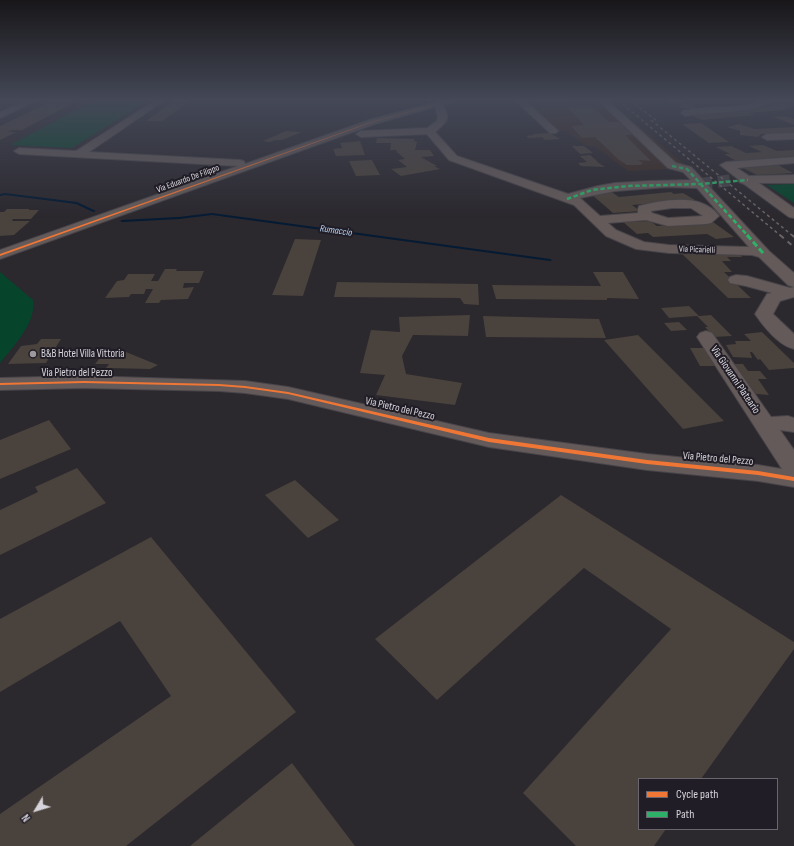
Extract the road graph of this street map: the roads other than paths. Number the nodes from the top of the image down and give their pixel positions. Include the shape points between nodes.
1 (100, 139) edge
2 (309, 139) edge
3 (322, 139) edge
4 (436, 139) edge
5 (644, 139) edge
6 (20, 151) dead end
7 (78, 154) junction
8 (794, 160) edge
9 (780, 161) junction
10 (240, 163) junction
11 (794, 168) edge
12 (794, 179) edge
13 (734, 180) tunnel mouth
14 (748, 180) junction
15 (700, 184) junction
16 (567, 199) junction
17 (794, 214) edge
18 (646, 216) dead end
19 (597, 220) junction
20 (0, 247) edge
21 (0, 254) edge
22 (764, 254) junction
23 (736, 280) dead end
24 (793, 289) edge
25 (706, 337) dead end
26 (794, 343) edge
27 (0, 384) edge
28 (763, 424) junction
29 (794, 424) edge
30 (794, 468) edge
31 (794, 479) edge

1 - 7 street
2 - 10 street, Via Eduardo De Filippo
3 - 21 street, Via Eduardo De Filippo
4 - 16 street, Via Picarielli via 453,158
5 - 15 street via 672,166 687,169
6 - 7 street
7 - 10 street
8 - 9 street
9 - 11 street
9 - 14 street via 726,165
10 - 20 street, Via Eduardo De Filippo
12 - 14 street
13 - 14 street
14 - 17 street
15 - 16 street via 672,183 592,190
15 - 22 street
16 - 19 street, Via Picarielli via 578,202
18 - 19 street
19 - 22 street, Via Picarielli via 610,233 641,246 752,251
22 - 24 street
23 - 24 street
24 - 26 street via 774,298 764,314
25 - 28 street, Via Giovanni Plateario
27 - 31 street, Via Pietro del Pezzo via 100,382 245,387 288,393 490,440
28 - 29 street, Via Giovanni Plateario
28 - 30 street, Via Giovanni Plateario

